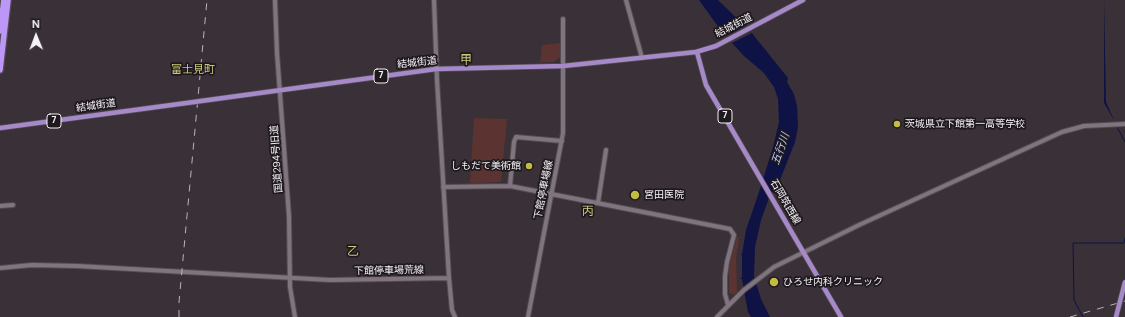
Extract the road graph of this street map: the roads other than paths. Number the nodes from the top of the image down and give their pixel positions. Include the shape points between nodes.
1 (4, 0) edge
2 (8, 0) edge
3 (275, 0) edge
4 (434, 0) edge
5 (626, 0) edge
6 (804, 0) edge
7 (563, 19) dead end
8 (0, 31) edge
9 (697, 52) junction
10 (642, 58) junction
11 (563, 66) junction
12 (0, 70) edge
13 (436, 70) junction
14 (280, 91) junction
15 (1125, 124) edge
16 (0, 128) edge
17 (562, 141) junction
18 (606, 150) dead end
19 (510, 186) junction
20 (443, 187) junction
21 (552, 194) junction
22 (598, 203) junction
23 (13, 205) dead end
24 (0, 206) edge
25 (804, 252) junction
26 (0, 268) edge
27 (290, 278) junction
28 (449, 278) junction
29 (1125, 282) edge
30 (728, 305) junction
31 (723, 312) junction
32 (295, 317) edge
33 (455, 317) edge
34 (528, 317) edge
35 (717, 317) edge
36 (725, 317) edge
37 (841, 317) edge
38 (1116, 317) edge

1 - 8 highway
2 - 12 highway
3 - 14 street, 国道294号旧道
4 - 13 street
5 - 10 street
6 - 9 main road, 結城街道 / 7 via 725,41
7 - 11 street, 下館停車場線
9 - 10 main road, 結城街道 / 7
9 - 25 main road, 石岡筑西線 / 7 via 706,85
10 - 11 main road, 結城街道 / 7
11 - 13 main road, 結城街道 / 7
11 - 17 street, 下館停車場線
13 - 14 main road, 結城街道 / 7
13 - 20 street
14 - 16 main road, 結城街道 / 7, bridge
14 - 27 street, 国道294号旧道 via 289,216
15 - 25 street via 1084,126 1046,138
17 - 19 street via 516,138
17 - 21 street, 下館停車場線
18 - 22 street
19 - 20 street
19 - 21 street
20 - 28 street
21 - 22 street
21 - 34 street, 下館停車場線
22 - 30 street via 731,230 734,235 727,262 725,287
23 - 24 street
25 - 30 street via 760,277
25 - 37 main road, 石岡筑西線 / 7
26 - 27 street, 下館停車場荒線 via 32,265 77,266
27 - 28 street, 下館停車場荒線
27 - 32 street, 国道294号旧道
28 - 33 street
29 - 38 main road, bridge
30 - 31 street
31 - 35 street
31 - 36 street

